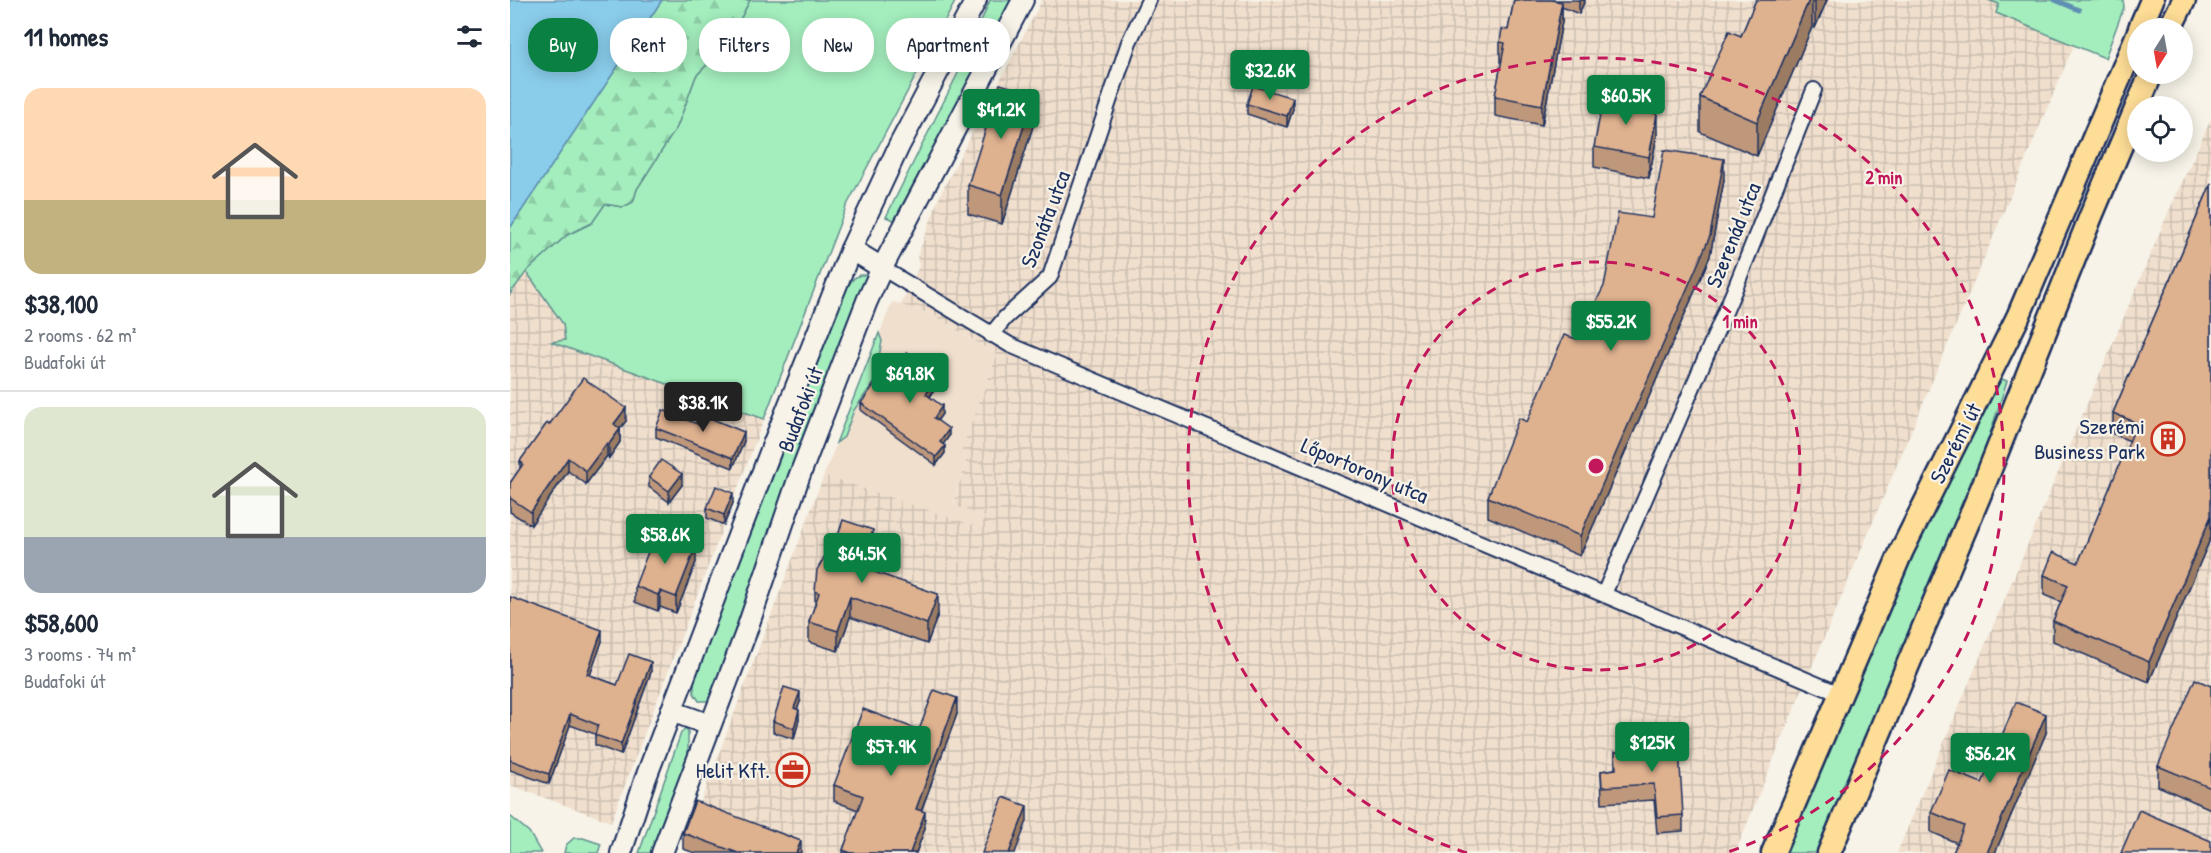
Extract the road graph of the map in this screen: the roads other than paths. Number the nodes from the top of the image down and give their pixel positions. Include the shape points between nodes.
1 (976, 0) edge
2 (1023, 0) edge
3 (1149, 0) edge
4 (2152, 0) edge
5 (2184, 0) edge
6 (2144, 18) edge
7 (2175, 18) edge
8 (2127, 60) edge
9 (2147, 84) edge
10 (1814, 90) dead end
11 (851, 249) junction
12 (882, 268) junction
13 (991, 334) junction
14 (1604, 594) junction
15 (1840, 694) junction
16 (671, 711) junction
17 (710, 725) junction
18 (621, 853) edge
19 (662, 853) edge
20 (1773, 853) edge
21 (1829, 853) edge

1 - 11 main road, Budafoki út via 899,146
2 - 12 main road, Budafoki út
3 - 13 street, Szonáta utca via 1129,42 1050,277
4 - 6 main road
5 - 7 main road
8 - 15 main road, Szerémi út via 2018,317 1915,523
9 - 21 main road, Szerémi út
10 - 14 street, Szerenád utca via 1734,291
11 - 12 main road
11 - 16 main road, Budafoki út
12 - 13 street, Lőportorony utca
12 - 17 main road, Budafoki út via 812,445 746,635
13 - 14 street, Lőportorony utca
14 - 15 street, Lőportorony utca
15 - 20 main road, Szerémi út
16 - 17 main road
16 - 18 main road, Budafoki út
17 - 19 main road, Budafoki út

